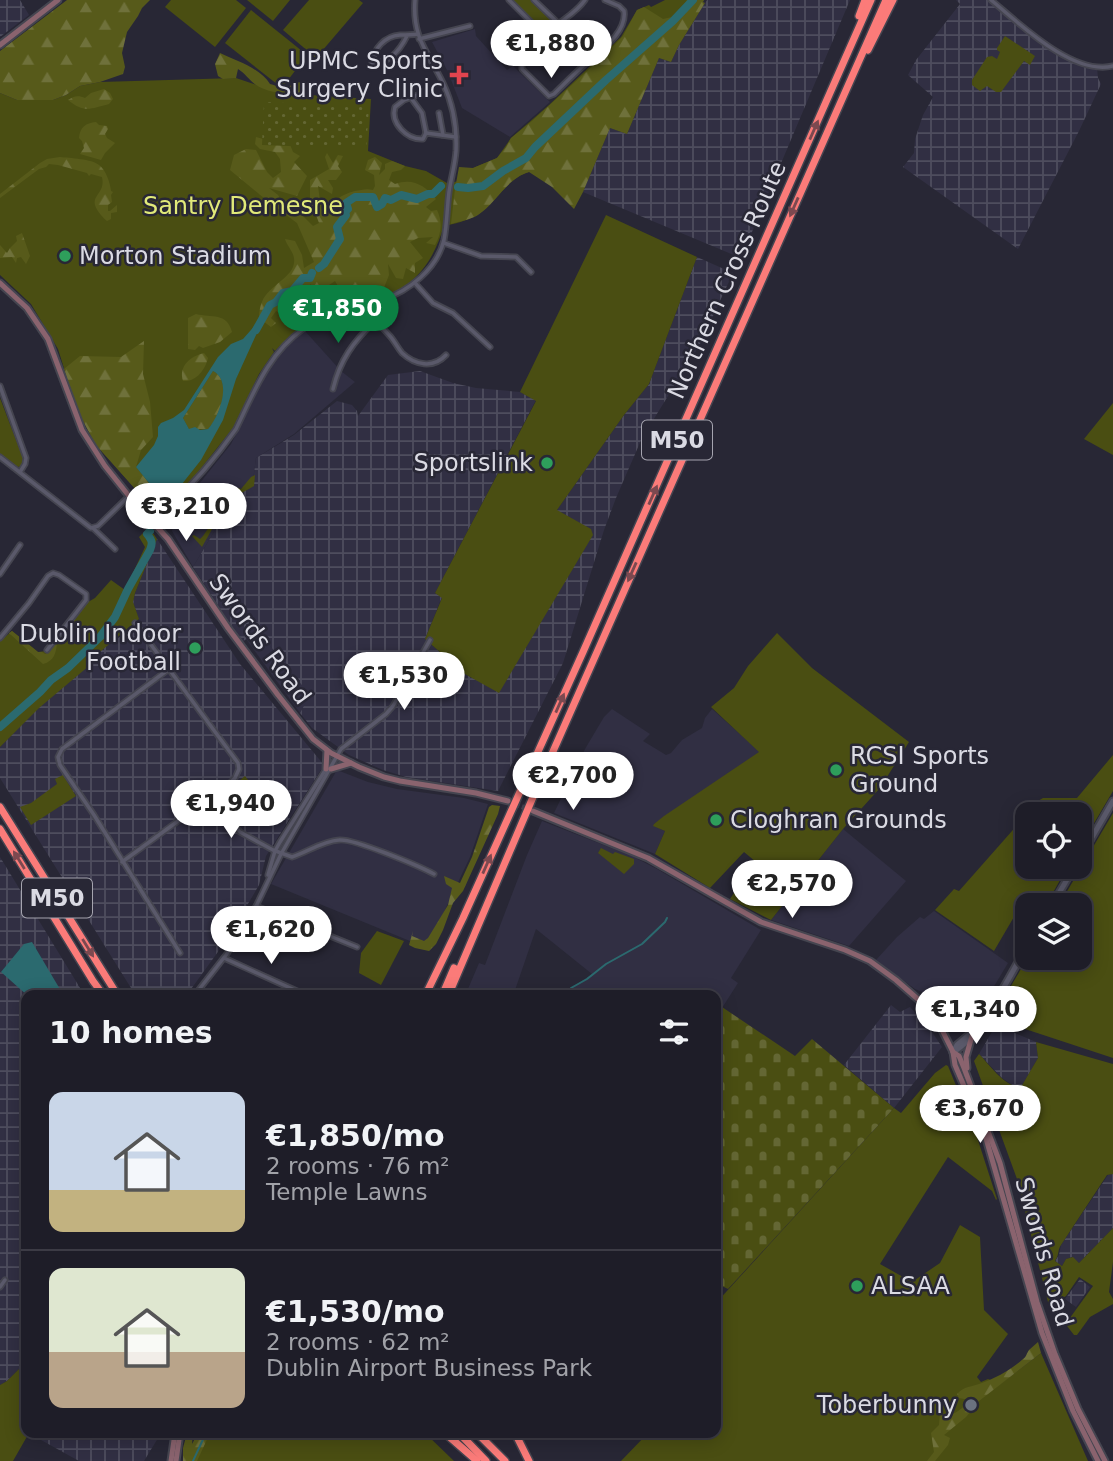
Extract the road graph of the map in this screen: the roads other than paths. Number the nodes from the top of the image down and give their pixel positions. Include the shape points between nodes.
1 (58, 0) edge
2 (415, 0) edge
3 (509, 0) edge
4 (534, 0) edge
5 (585, 0) edge
6 (605, 0) edge
7 (865, 0) edge
8 (871, 0) edge
9 (886, 0) edge
10 (893, 0) edge
11 (991, 0) edge
12 (558, 24) junction
13 (470, 26) dead end
14 (407, 36) junction
15 (419, 36) junction
16 (545, 36) junction
17 (0, 45) edge
18 (1113, 66) edge
19 (841, 69) junction
20 (423, 93) dead end
21 (411, 97) junction
22 (439, 113) dead end
23 (832, 122) junction
24 (426, 133) junction
25 (443, 135) junction
26 (456, 137) junction
27 (443, 243) junction
28 (531, 272) dead end
29 (0, 283) edge
30 (415, 283) junction
31 (365, 305) junction
32 (375, 321) junction
33 (489, 347) dead end
34 (446, 355) dead end
35 (0, 386) edge
36 (333, 389) dead end
37 (0, 457) edge
38 (20, 472) junction
39 (128, 496) junction
40 (153, 522) junction
41 (93, 528) junction
42 (20, 545) dead end
43 (115, 549) dead end
44 (0, 574) edge
45 (135, 623) dead end
46 (0, 638) edge
47 (430, 640) dead end
48 (47, 650) dead end
49 (169, 669) junction
50 (327, 750) junction
51 (337, 756) junction
52 (351, 763) junction
53 (330, 767) junction
54 (212, 797) junction
55 (508, 801) tunnel mouth
56 (1113, 801) edge
57 (0, 807) edge
58 (533, 811) tunnel mouth
59 (525, 815) junction
60 (0, 829) edge
61 (1092, 837) edge
62 (275, 851) junction
63 (281, 853) junction
64 (122, 862) junction
65 (434, 874) dead end
66 (266, 884) junction
67 (256, 906) junction
68 (357, 947) dead end
69 (180, 953) dead end
70 (224, 958) junction
71 (1015, 966) edge
72 (98, 990) edge
73 (114, 990) edge
74 (199, 990) edge
75 (295, 990) edge
76 (430, 990) edge
77 (445, 990) edge
78 (451, 990) edge
79 (981, 1024) junction
80 (972, 1036) junction
81 (953, 1052) junction
82 (967, 1075) junction
83 (5, 1280) dead end
84 (0, 1287) edge
85 (176, 1438) edge
86 (451, 1438) edge
87 (458, 1438) edge
88 (464, 1438) edge
89 (484, 1438) edge
90 (518, 1438) edge
91 (174, 1461) edge
92 (477, 1461) edge
93 (485, 1461) edge
94 (505, 1461) edge
95 (529, 1461) edge
96 (1098, 1461) edge
97 (1105, 1461) edge

1 - 17 main road
2 - 15 street
3 - 16 street
4 - 12 street
5 - 12 street
6 - 16 street via 624,11 618,31 551,96 521,68
7 - 19 highway
8 - 19 highway, Northern Cross Route / M50
9 - 23 highway, Northern Cross Route / M50
10 - 23 highway
11 - 18 street via 1077,64
12 - 16 street
13 - 15 street
14 - 14 street via 393,56 372,63 384,41
14 - 15 street
15 - 26 street via 446,89
76 -> 19 highway, Northern Cross Route / M50
20 - 21 street
21 - 24 street via 422,113
21 - 24 street via 398,104 394,116 411,137 423,139
22 - 25 street
23 -> 59 highway, Northern Cross Route / M50
24 - 25 street
25 - 26 street
26 - 27 street
27 - 28 street via 481,256 516,257
27 - 30 street
29 - 39 main road, Swords Road via 27,308 44,333 82,430
30 - 31 street
30 - 33 street
31 - 32 street
31 - 40 street via 316,320 277,352 236,429 189,488
32 - 34 street via 401,352 415,361 433,364
32 - 36 street via 352,344
35 - 38 street via 26,458
37 - 38 street
38 - 41 street
39 - 40 main road, Swords Road
39 - 41 street
40 - 50 main road, Swords Road via 278,695
41 - 43 street
42 - 44 street
45 - 49 street
46 - 48 street via 53,573 86,594 86,600
47 - 51 street via 386,714
49 - 54 street via 238,764 235,778
49 - 64 street via 64,747 58,757
50 - 51 main road, Swords Road
50 - 53 main road
51 - 52 main road, Swords Road
51 - 53 street
52 - 53 main road
52 - 55 main road, Swords Road via 400,781
53 - 62 street
53 - 63 street
54 - 62 street via 240,832
54 - 64 street
56 - 61 street
57 -> 73 highway, M50
58 - 81 main road, Swords Road via 648,858 761,922 870,961 920,1001
59 - 77 highway, M50
59 - 78 highway, M50
72 -> 60 highway, M50
62 - 63 street
62 - 66 street
63 - 65 street via 294,857 344,839
63 - 66 street
64 - 69 street
66 - 67 street
67 - 68 street
67 - 70 street
70 - 74 street
70 - 75 street
71 - 79 street
79 - 80 street
79 - 81 street
80 - 81 street
80 - 82 main road
81 - 82 main road, Swords Road
81 - 96 main road, Swords Road via 985,1135 1042,1333
82 - 97 main road, Swords Road via 1000,1163 1055,1354
83 - 84 street
85 - 91 main road
86 - 92 highway
87 - 93 highway
88 - 93 highway
89 - 94 highway
90 - 95 highway

